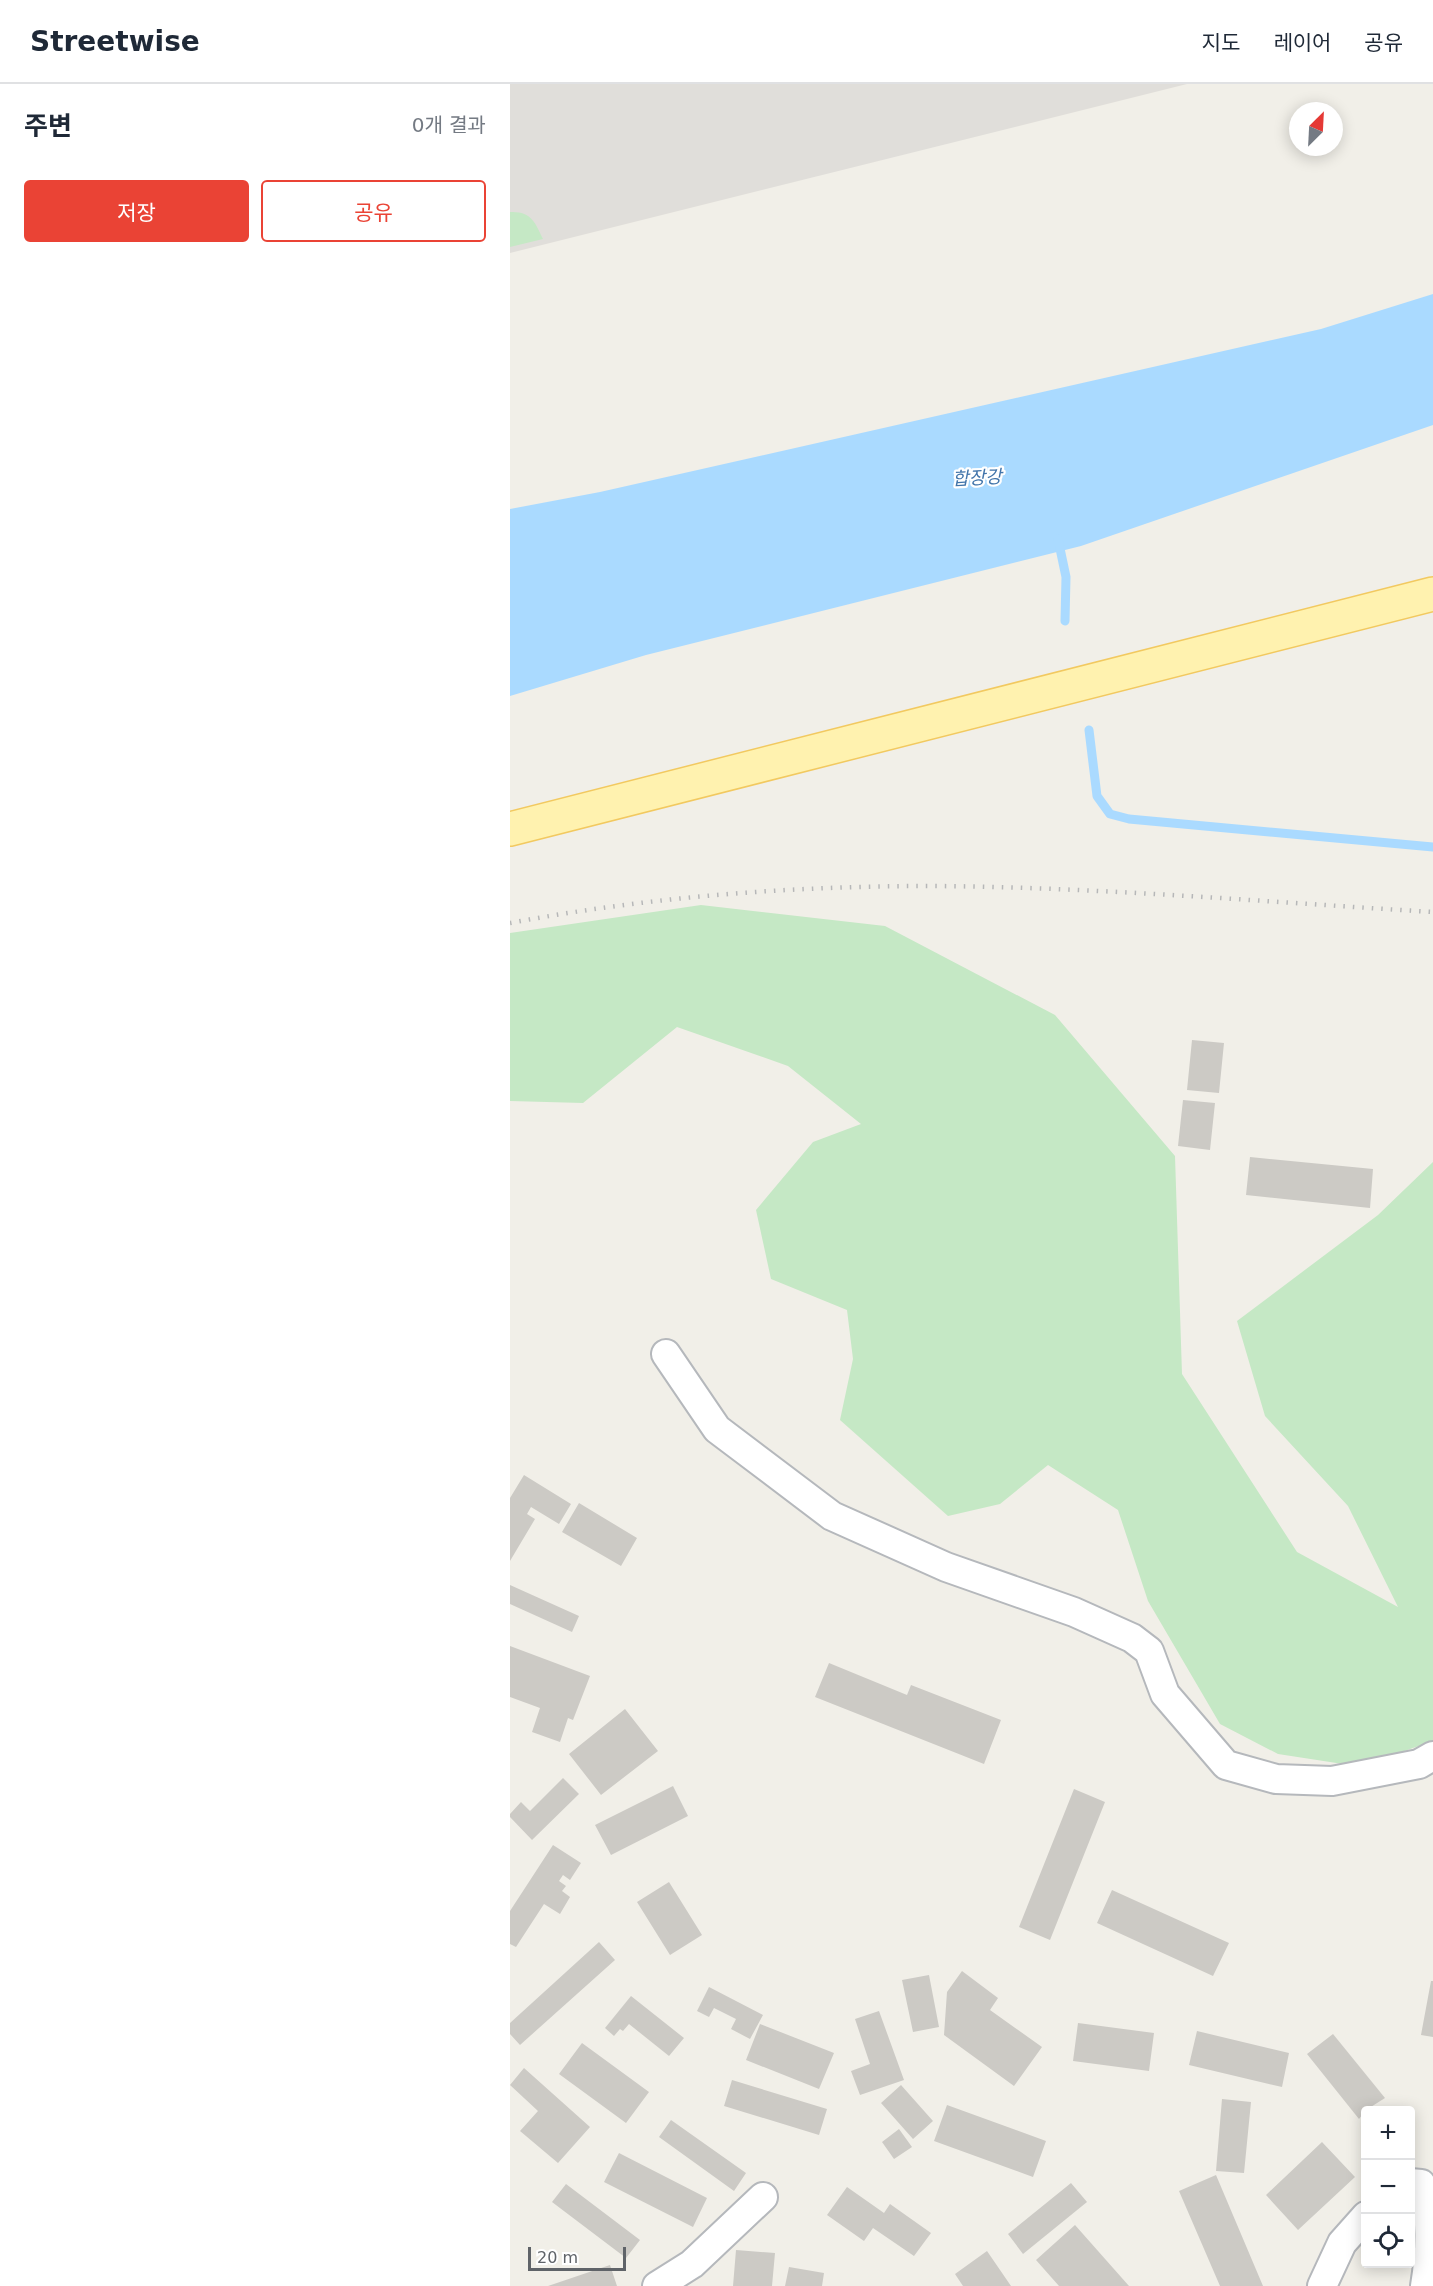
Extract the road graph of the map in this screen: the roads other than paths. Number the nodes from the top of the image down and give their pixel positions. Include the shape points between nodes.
1 (1433, 594) edge
2 (510, 829) edge
3 (666, 1354) dead end
4 (1433, 1756) edge
5 (1415, 2183) edge
6 (763, 2197) dead end
7 (1361, 2221) edge
8 (657, 2286) edge
9 (1322, 2286) edge
10 (1425, 2286) edge

1 - 2 main road
3 - 4 street via 717,1430 832,1516 946,1567 1074,1612 1132,1638 1149,1652 1165,1694 1226,1765 1276,1779 1332,1781 1419,1764
5 - 10 street via 1421,2184 1426,2193 1431,2217
6 - 8 street via 692,2264
7 - 9 street via 1342,2243

